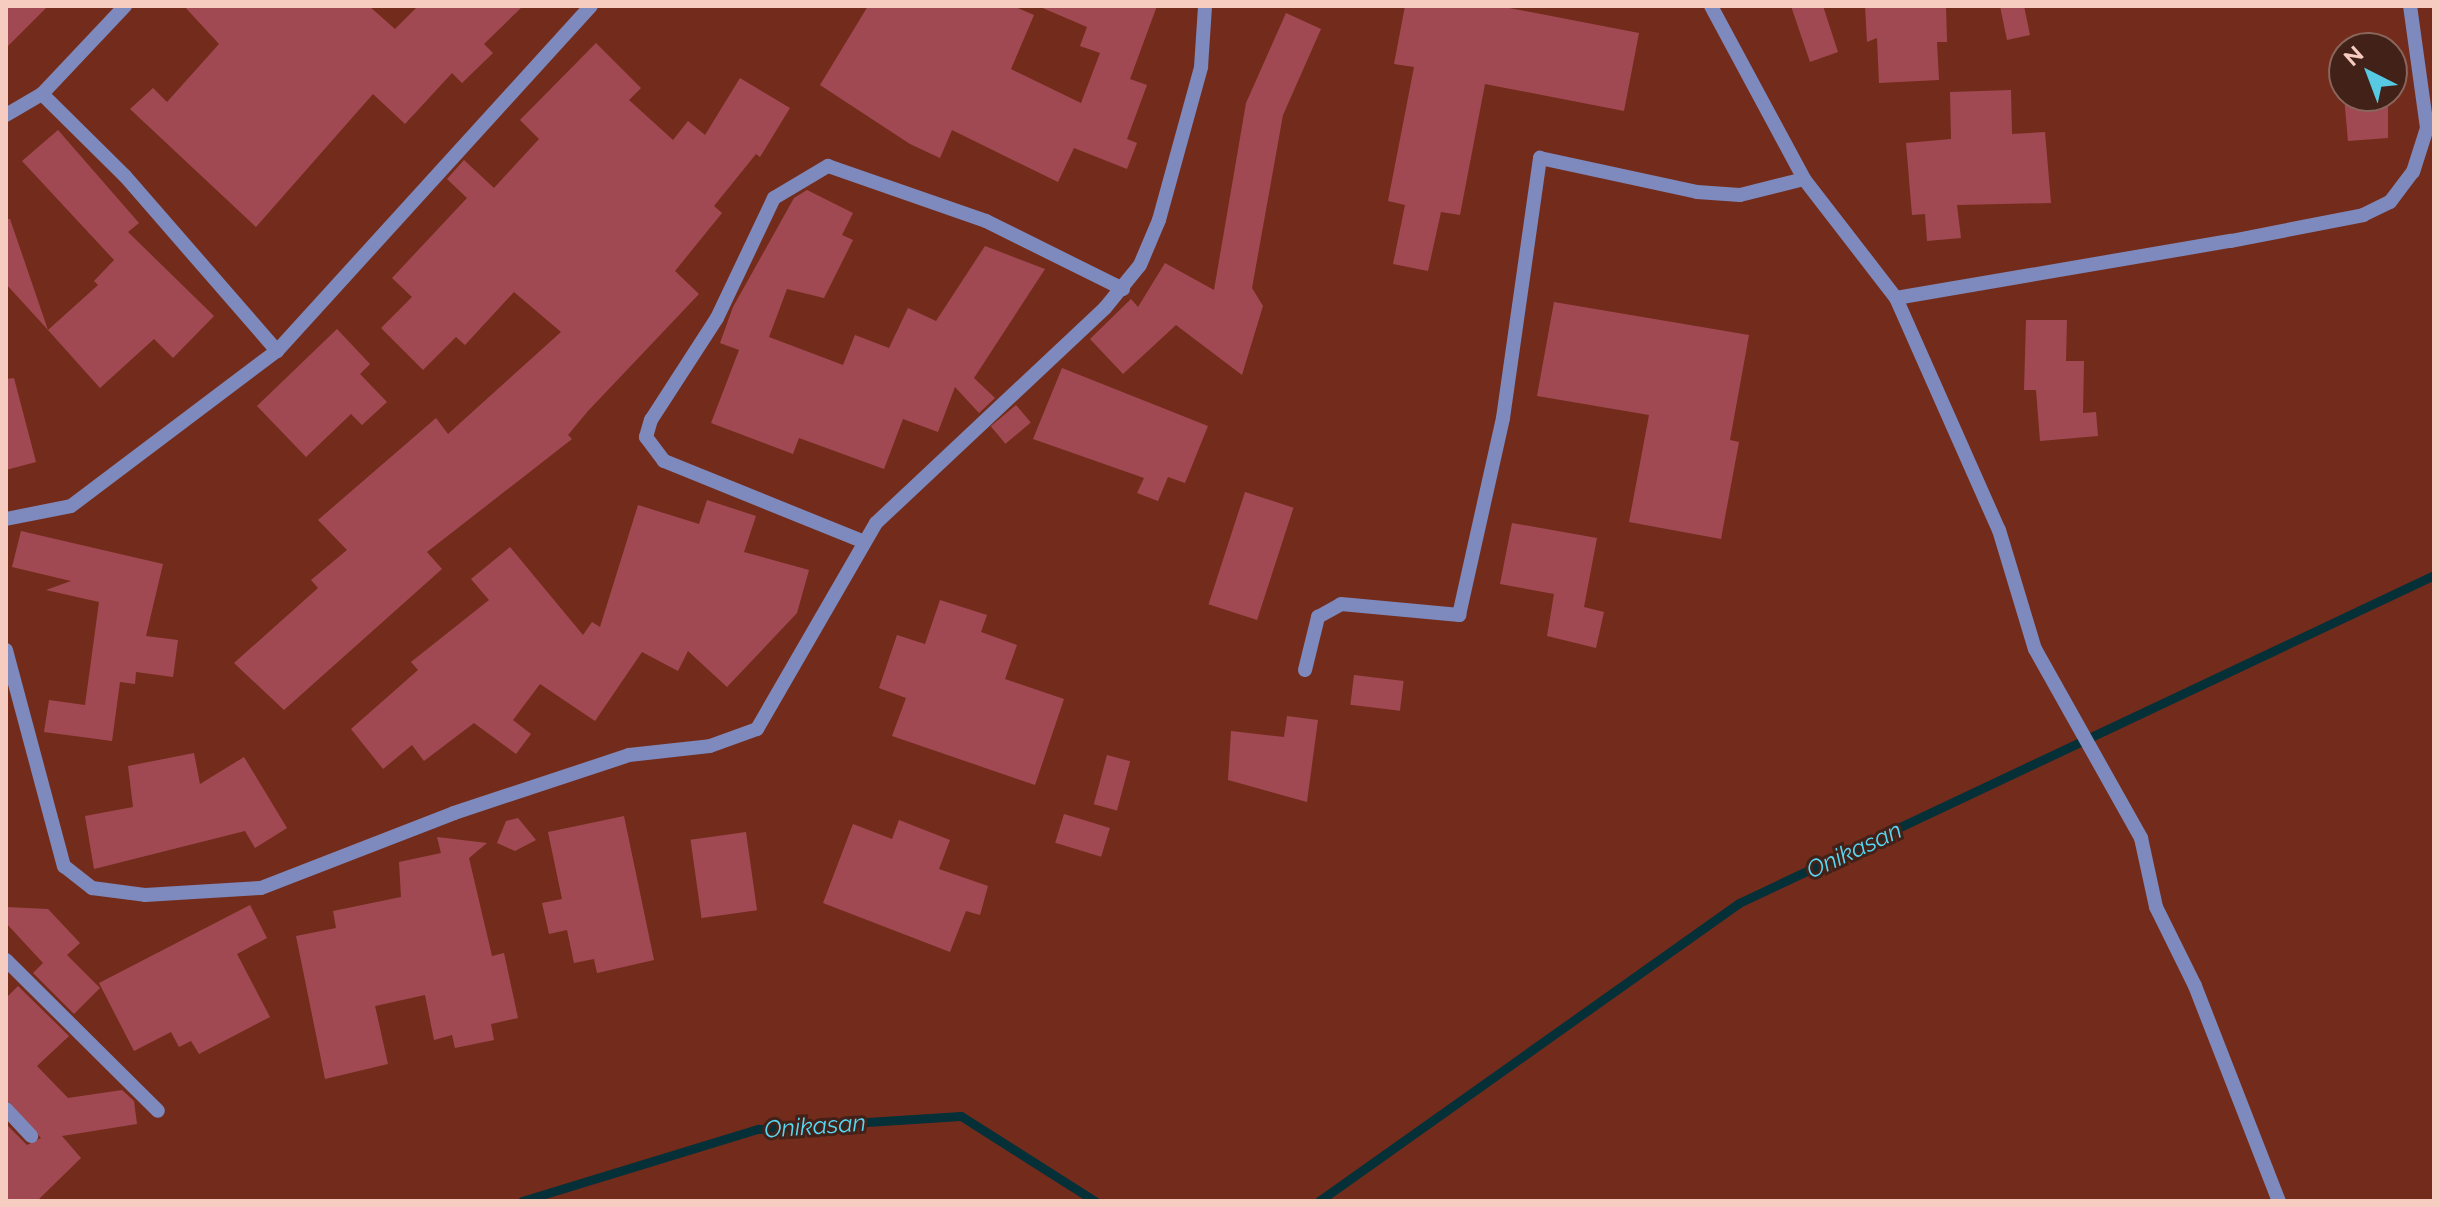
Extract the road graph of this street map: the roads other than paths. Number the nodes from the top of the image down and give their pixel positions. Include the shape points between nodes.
1 (125, 6) edge
2 (591, 6) edge
3 (1205, 6) edge
4 (1711, 6) edge
5 (2410, 6) edge
6 (42, 94) junction
7 (6, 115) edge
8 (2431, 128) edge
9 (1804, 179) junction
10 (1123, 289) junction
11 (1896, 298) junction
12 (277, 351) junction
13 (6, 519) edge
14 (862, 541) junction
15 (6, 650) edge
16 (1305, 670) dead end
17 (6, 960) edge
18 (6, 1109) edge
19 (158, 1111) dead end
20 (31, 1136) dead end
21 (2279, 1201) edge

1 - 6 street
2 - 12 street
3 - 10 street via 1201,67 1163,208
4 - 9 street
5 - 8 street
6 - 7 street
6 - 12 street via 125,176
8 - 11 street via 2413,172 2390,202 2363,215
9 - 11 street
9 - 16 street via 1740,195 1697,192 1540,158 1503,418 1459,615 1341,604 1318,617
10 - 14 street
10 - 14 street via 986,221 828,166 774,198 717,318 651,420 646,437 664,461
11 - 21 street via 1999,530 2035,649 2141,838 2156,907 2195,986
12 - 13 street via 71,506
14 - 15 street via 757,729 710,746 629,755 454,813 261,888 145,895 92,888 64,866
17 - 19 street
18 - 20 street

